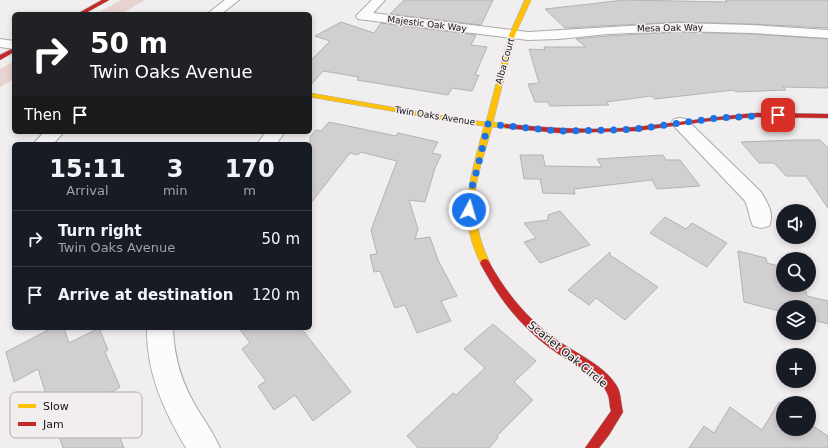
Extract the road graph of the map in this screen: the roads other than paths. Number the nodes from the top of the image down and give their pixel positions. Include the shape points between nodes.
1 (106, 0) edge
2 (233, 0) edge
3 (379, 0) edge
4 (528, 0) edge
5 (84, 12) edge
6 (215, 12) edge
7 (828, 34) edge
8 (512, 35) junction
9 (0, 43) edge
10 (12, 46) edge
11 (12, 51) edge
12 (0, 58) edge
13 (312, 95) edge
14 (828, 116) edge
15 (680, 123) junction
16 (488, 124) junction
17 (274, 134) edge
18 (268, 142) edge
19 (761, 220) dead end
20 (160, 330) edge
21 (204, 448) edge
22 (591, 448) edge

1 - 5 street
2 - 6 street
3 - 8 street, Majestic Oak Way via 363,16
4 - 8 street, Alba Court
7 - 8 street, Mesa Oak Way via 752,28 678,27 559,35
8 - 16 street, Alba Court
9 - 10 street
11 - 12 street
13 - 16 street, Twin Oaks Avenue
14 - 15 street, Twin Oaks Avenue via 757,115
15 - 16 street, Twin Oaks Avenue via 636,129 579,131
15 - 19 street via 754,197
16 - 22 street, Scarlet Oak Circle via 470,198 470,216 477,249 492,277 527,321 612,389 617,412
17 - 18 street
20 - 21 street via 165,374 179,407

